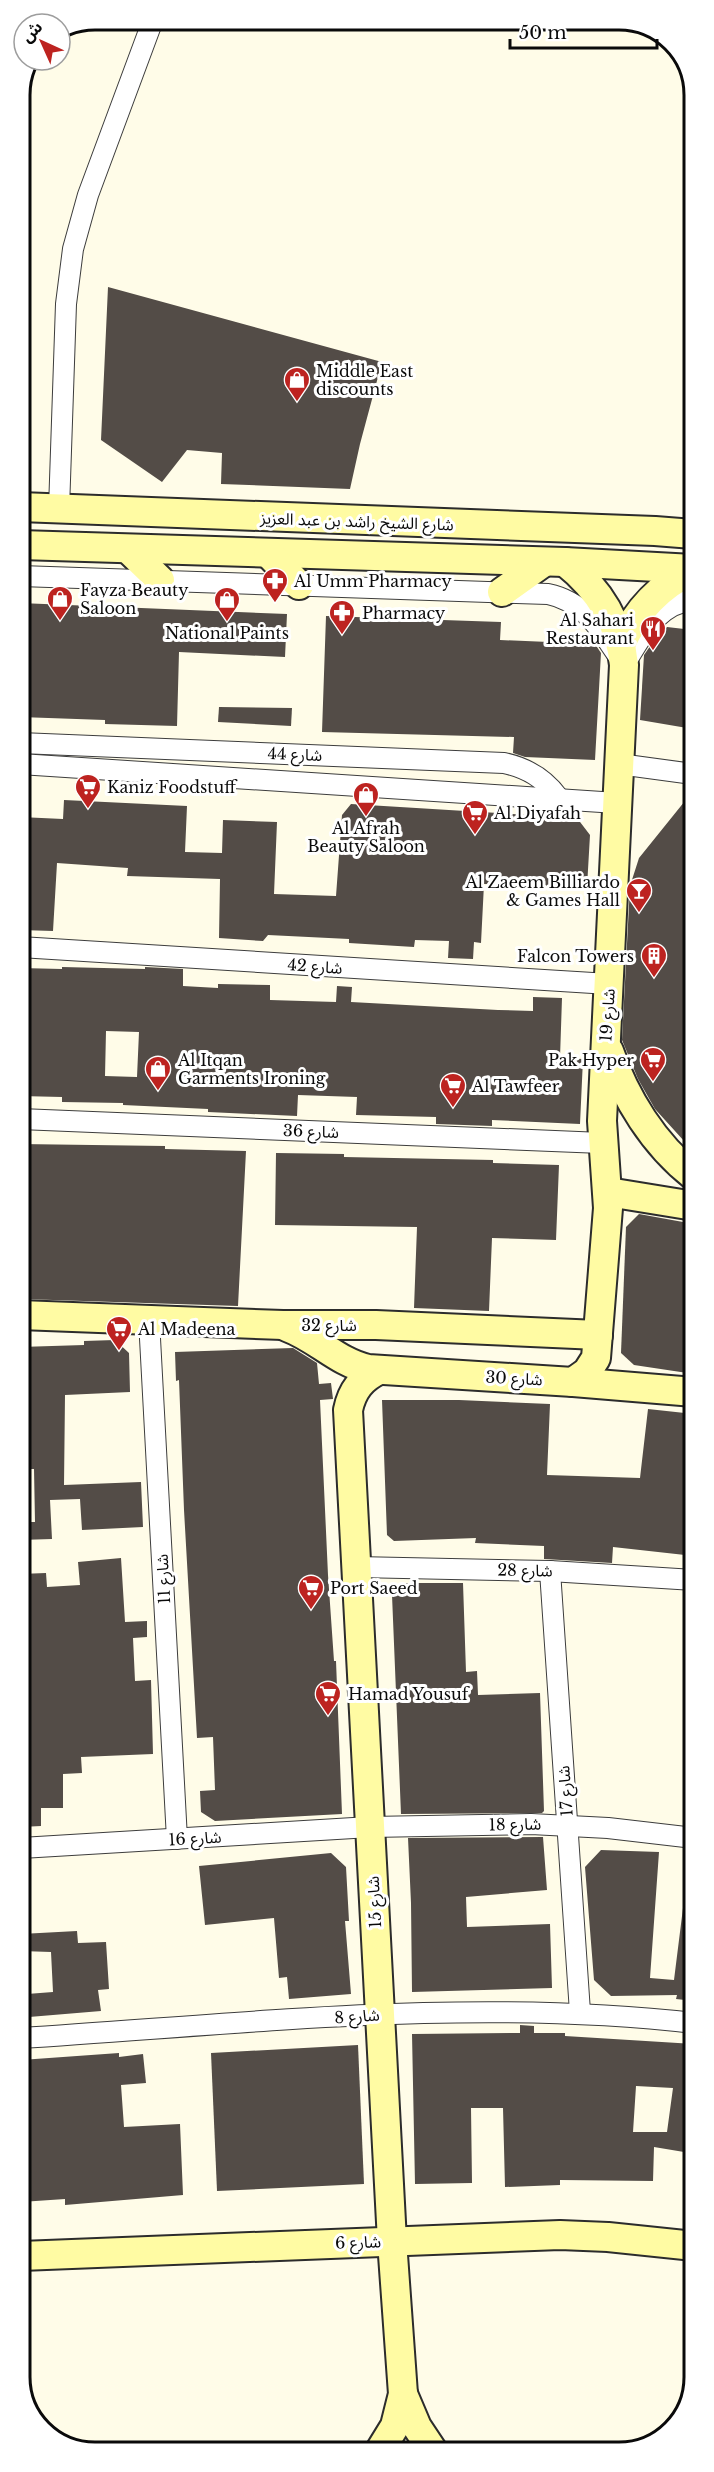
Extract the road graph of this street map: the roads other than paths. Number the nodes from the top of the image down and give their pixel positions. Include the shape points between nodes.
1 (149, 30) edge
2 (30, 508) edge
3 (59, 509) junction
4 (684, 534) edge
5 (30, 545) edge
6 (128, 549) junction
7 (268, 553) junction
8 (555, 562) junction
9 (684, 569) edge
10 (684, 574) edge
11 (30, 576) edge
12 (160, 580) junction
13 (299, 585) junction
14 (502, 592) junction
15 (684, 602) edge
16 (622, 655) junction
17 (30, 743) edge
18 (619, 764) junction
19 (30, 765) edge
20 (684, 773) edge
21 (558, 797) junction
22 (617, 803) junction
23 (30, 948) edge
24 (609, 984) junction
25 (605, 1039) junction
26 (30, 1119) edge
27 (602, 1143) junction
28 (684, 1167) edge
29 (608, 1192) junction
30 (684, 1204) edge
31 (30, 1315) edge
32 (149, 1320) junction
33 (283, 1325) junction
34 (376, 1325) junction
35 (598, 1342) junction
36 (337, 1357) junction
37 (379, 1370) junction
38 (573, 1382) junction
39 (625, 1386) junction
40 (684, 1391) edge
41 (348, 1410) junction
42 (356, 1567) junction
43 (550, 1571) junction
44 (684, 1579) edge
45 (568, 1824) junction
46 (370, 1827) junction
47 (684, 1837) edge
48 (177, 1839) junction
49 (30, 1847) edge
50 (580, 2012) junction
51 (380, 2014) junction
52 (684, 2022) edge
53 (30, 2037) edge
54 (392, 2241) junction
55 (684, 2245) edge
56 (30, 2256) edge
57 (403, 2394) junction
58 (385, 2442) edge
59 (427, 2442) edge

1 - 3 street via 88,195 73,249 66,304
2 - 3 street, شارع الشيخ راشد بن عبد العزيز
3 - 4 street, شارع الشيخ راشد بن عبد العزيز
5 - 6 street
6 - 7 street
6 - 12 street
7 - 8 street
7 - 13 street
8 - 9 street
8 - 14 street
8 - 16 street, شارع 19 via 591,584 610,612
10 - 16 street, شارع 19 via 638,612
11 - 12 street
12 - 13 street
13 - 14 street
14 - 16 street via 548,594 570,601 589,615
15 - 16 street via 660,613
16 - 18 street, شارع 19
17 - 21 street, شارع 44 via 504,763 535,774
18 - 20 street
18 - 22 street, شارع 19
19 - 21 street, شارع 44
21 - 22 street, شارع 44
22 - 24 street, شارع 19
23 - 24 street, شارع 42
24 - 25 street, شارع 19
25 - 27 street, شارع 19
25 - 28 street via 637,1112
26 - 27 street, شارع 36
27 - 29 street, شارع 19
29 - 30 street
29 - 35 street, شارع 19
31 - 32 street, شارع 32
32 - 33 street, شارع 32
32 - 48 street, شارع 11
33 - 34 street, شارع 32
33 - 36 street, شارع 32 via 312,1338
34 - 35 street
34 - 36 street via 357,1333
35 - 38 street, شارع 19 via 596,1358 587,1372
35 - 39 street via 609,1369
36 - 37 street, شارع 30 via 357,1367
36 - 41 street, شارع 15 via 336,1375
37 - 38 street, شارع 30
37 - 41 street, شارع 15 via 360,1383
38 - 39 street, شارع 30
39 - 40 street, شارع 30
41 - 42 street, شارع 15
42 - 43 street, شارع 28
42 - 46 street, شارع 15
43 - 44 street, شارع 28
43 - 45 street, شارع 17
45 - 46 street, شارع 18
45 - 47 street, شارع 18
45 - 50 street, شارع 17
46 - 48 street, شارع 16
46 - 51 street, شارع 15
48 - 49 street, شارع 16
50 - 51 street, شارع 8
50 - 52 street, شارع 8
51 - 53 street, شارع 8
51 - 54 street, شارع 15
54 - 55 street, شارع 6 via 560,2235
54 - 56 street, شارع 6
54 - 57 street, شارع 15
57 - 58 street, شارع 15 via 395,2426
57 - 59 street, شارع 15

